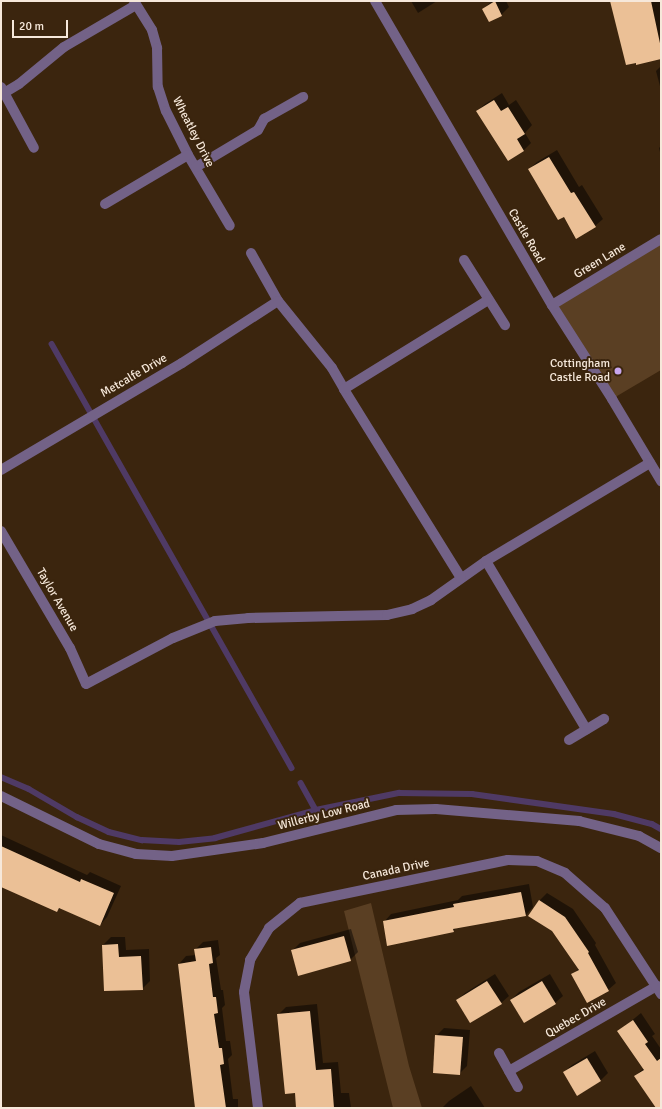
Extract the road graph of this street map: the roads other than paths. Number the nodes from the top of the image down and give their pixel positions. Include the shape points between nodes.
1 (375, 1) edge
2 (135, 3) edge
3 (3, 90) edge
4 (303, 97) dead end
5 (34, 148) dead end
6 (188, 155) junction
7 (196, 166) junction
8 (105, 204) dead end
9 (230, 226) dead end
10 (661, 239) edge
11 (251, 254) dead end
12 (464, 260) dead end
13 (278, 300) junction
14 (488, 300) junction
15 (552, 305) junction
16 (505, 325) dead end
17 (344, 389) junction
18 (650, 463) junction
19 (1, 470) edge
20 (661, 481) edge
21 (1, 532) edge
22 (486, 561) junction
23 (461, 578) junction
24 (604, 719) dead end
25 (586, 729) junction
26 (569, 740) dead end
27 (1, 796) edge
28 (661, 848) edge
29 (659, 990) edge
30 (499, 1053) dead end
31 (509, 1072) junction
32 (518, 1087) dead end
33 (258, 1108) edge

1 - 15 street, Castle Road
2 - 3 street via 64,47 18,84
2 - 6 street, Wheatley Drive via 152,30 157,48 158,87 166,111
3 - 5 street
4 - 7 street via 264,119 258,130
6 - 7 street, Wheatley Drive
6 - 8 street
7 - 9 street, Wheatley Drive
10 - 15 street, Green Lane
11 - 13 street
12 - 14 street
13 - 17 street via 319,351
13 - 19 street, Metcalfe Drive via 182,363
14 - 16 street
14 - 17 street
15 - 18 street, Castle Road
17 - 23 street
18 - 20 street, Castle Road
18 - 22 street
21 - 23 street, Taylor Avenue via 70,648 86,684 173,638 215,621 387,614 412,609 431,600
22 - 23 street
22 - 25 street
24 - 25 street
25 - 26 street
27 - 28 street, Willerby Low Road via 99,844 136,854 172,856 263,843 396,810 436,809 578,821 640,836
29 - 31 street, Quebec Drive
29 - 33 street, Canada Drive via 605,908 565,873 537,861 508,860 300,904 268,928 250,960 244,992
30 - 31 street
31 - 32 street

